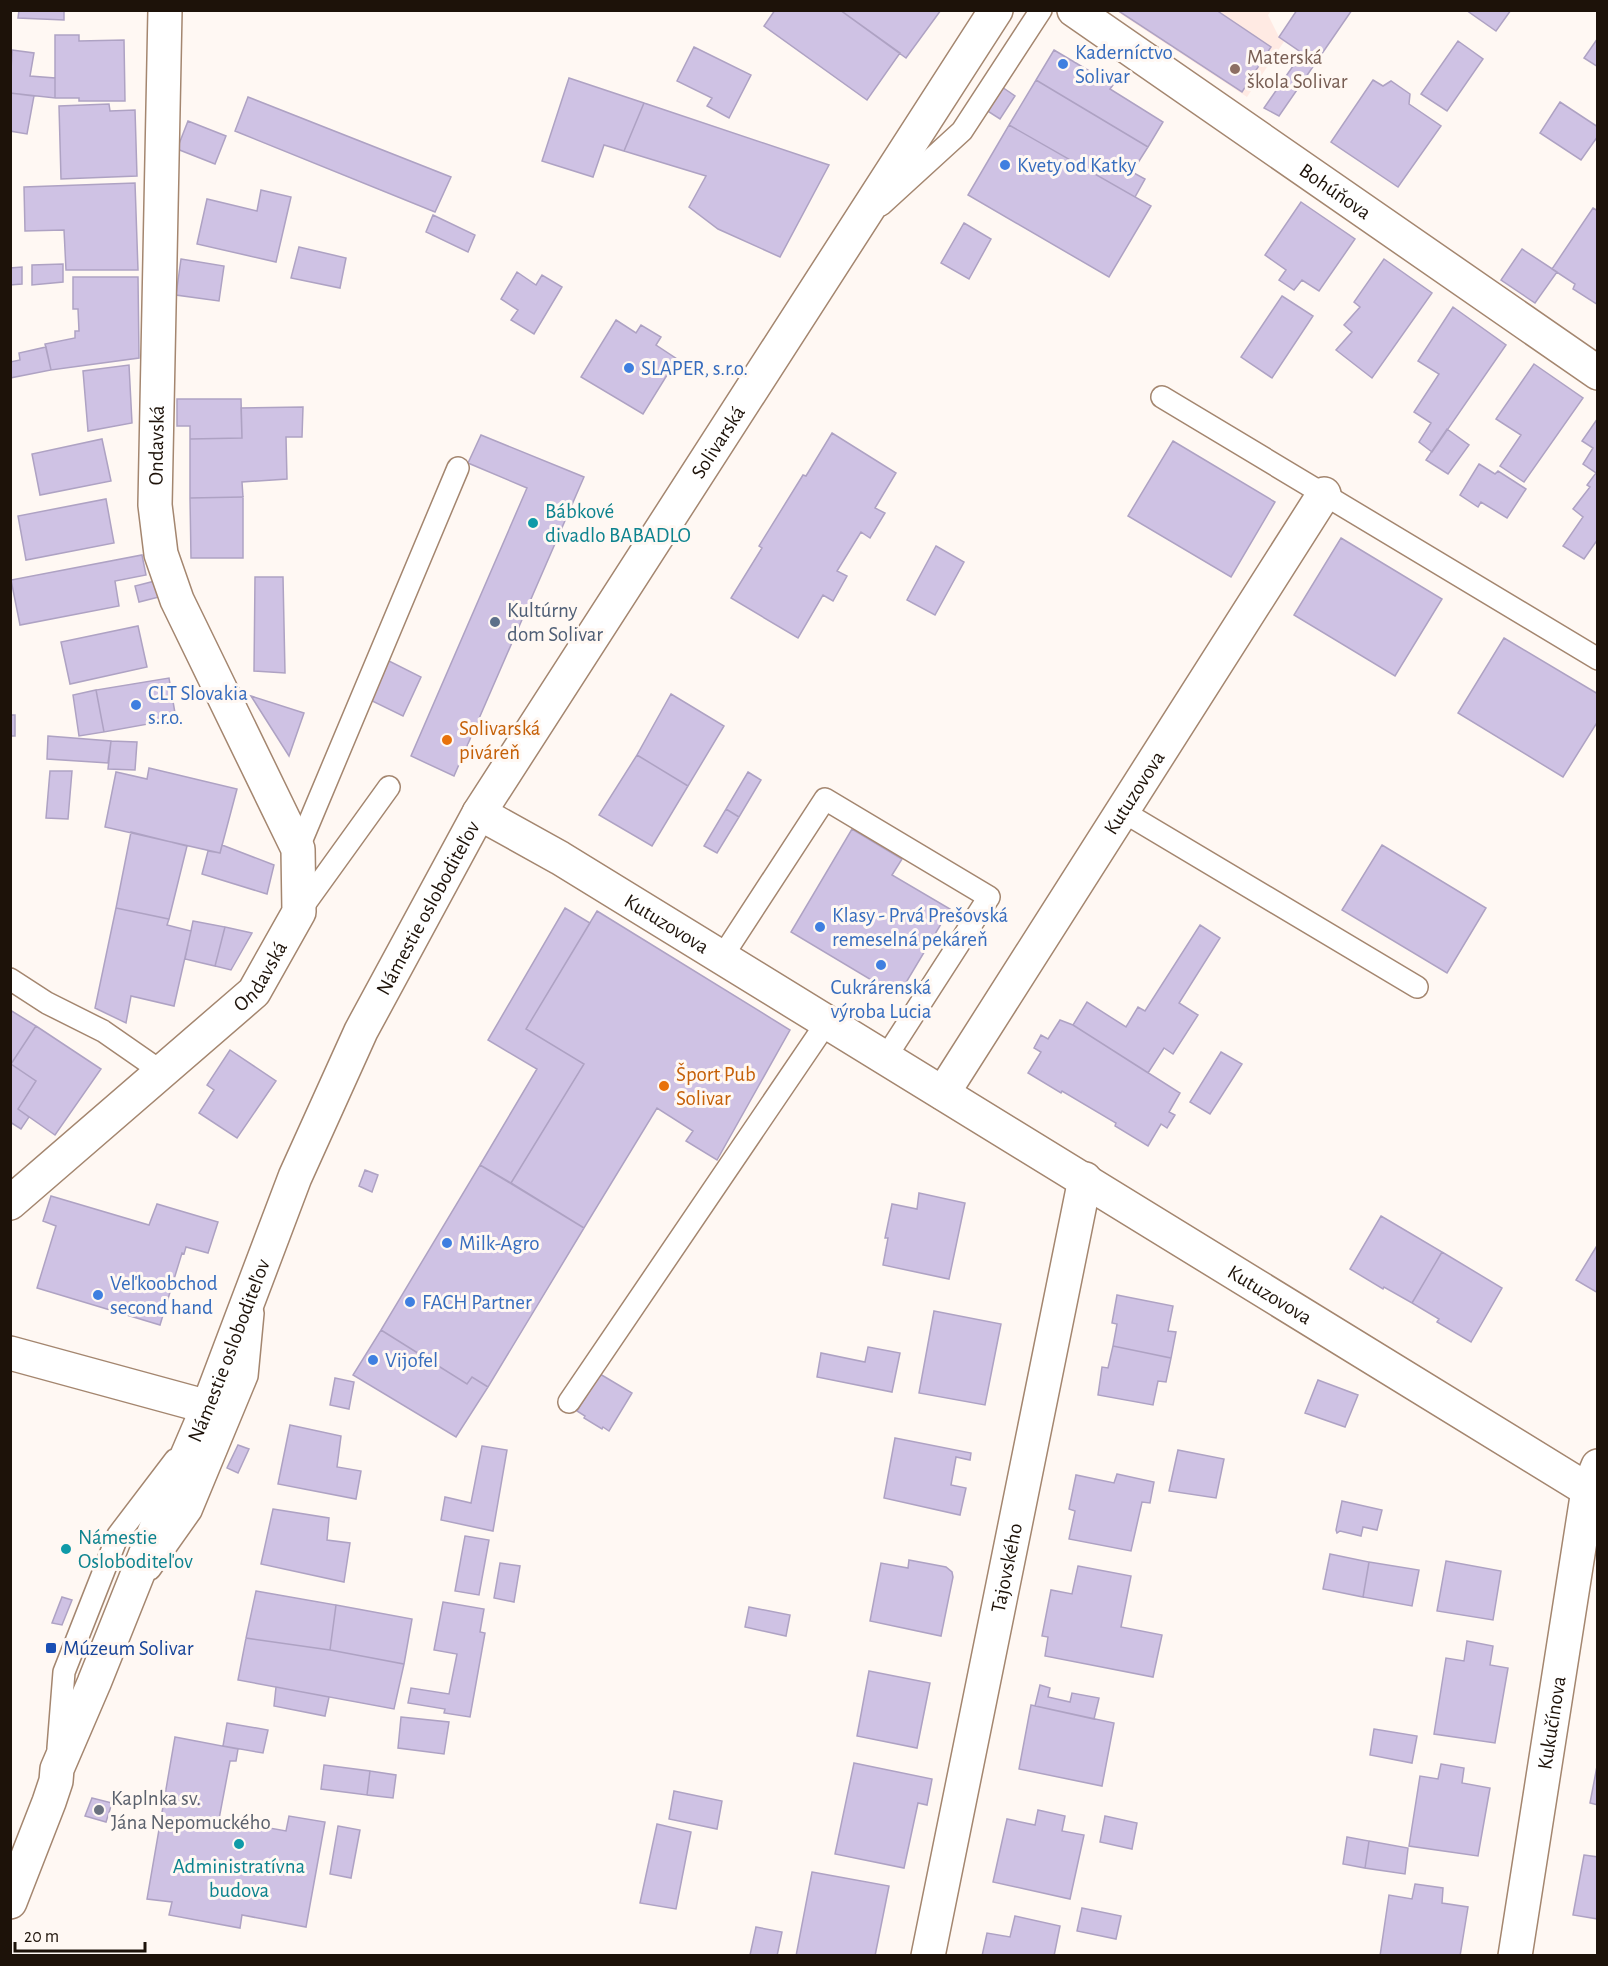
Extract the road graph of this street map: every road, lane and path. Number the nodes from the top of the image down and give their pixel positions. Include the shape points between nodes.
1 (165, 10) edge
2 (996, 10) edge
3 (1041, 10) edge
4 (1074, 10) edge
5 (854, 230) junction
6 (1598, 373) edge
7 (1162, 397) dead end
8 (458, 468) dead end
9 (1324, 494) junction
10 (1598, 659) edge
11 (389, 787) dead end
12 (1122, 811) junction
13 (479, 813) junction
14 (298, 849) junction
15 (299, 912) junction
16 (722, 957) junction
17 (10, 979) edge
18 (1417, 987) dead end
19 (827, 1022) junction
20 (886, 1058) junction
21 (162, 1072) junction
22 (943, 1093) junction
23 (1085, 1179) junction
24 (10, 1203) edge
25 (257, 1275) junction
26 (20, 1356) edge
27 (569, 1402) dead end
28 (204, 1417) junction
29 (1594, 1483) edge
30 (127, 1601) junction
31 (57, 1769) junction
32 (10, 1902) edge
33 (927, 1956) edge
34 (1515, 1956) edge

1 - 14 street, Ondavská via 155,505 161,554 177,600
2 - 5 street, Solivarská
3 - 5 lane via 962,131
4 - 6 street, Bohúňova
5 - 13 street, Solivarská
7 - 9 lane
8 - 14 lane, Ondavská
9 - 10 lane
9 - 12 street, Kutuzovova
11 - 15 lane
12 - 18 lane
12 - 22 street, Kutuzovova
13 - 16 street, Kutuzovova
13 - 25 street, Námestie osloboditeľov via 361,1030 295,1177
14 - 15 street, Ondavská
15 - 21 street, Ondavská via 254,992
16 - 19 street, Kutuzovova
16 - 20 lane via 825,799 989,897
17 - 21 lane via 103,1031
19 - 20 street, Kutuzovova
19 - 27 lane
20 - 22 street, Kutuzovova
21 - 24 street, Ondavská
22 - 23 street, Kutuzovova
23 - 29 street, Kutuzovova
23 - 33 street, Tajovského
25 - 28 street, Námestie osloboditeľov
25 - 30 lane via 247,1376 191,1511
26 - 28 street
28 - 30 street, Námestie osloboditeľov
28 - 31 lane via 118,1535 64,1672
29 - 34 street, Kukučínova
30 - 31 street, Námestie osloboditeľov
31 - 32 street, Námestie osloboditeľov via 53,1792

